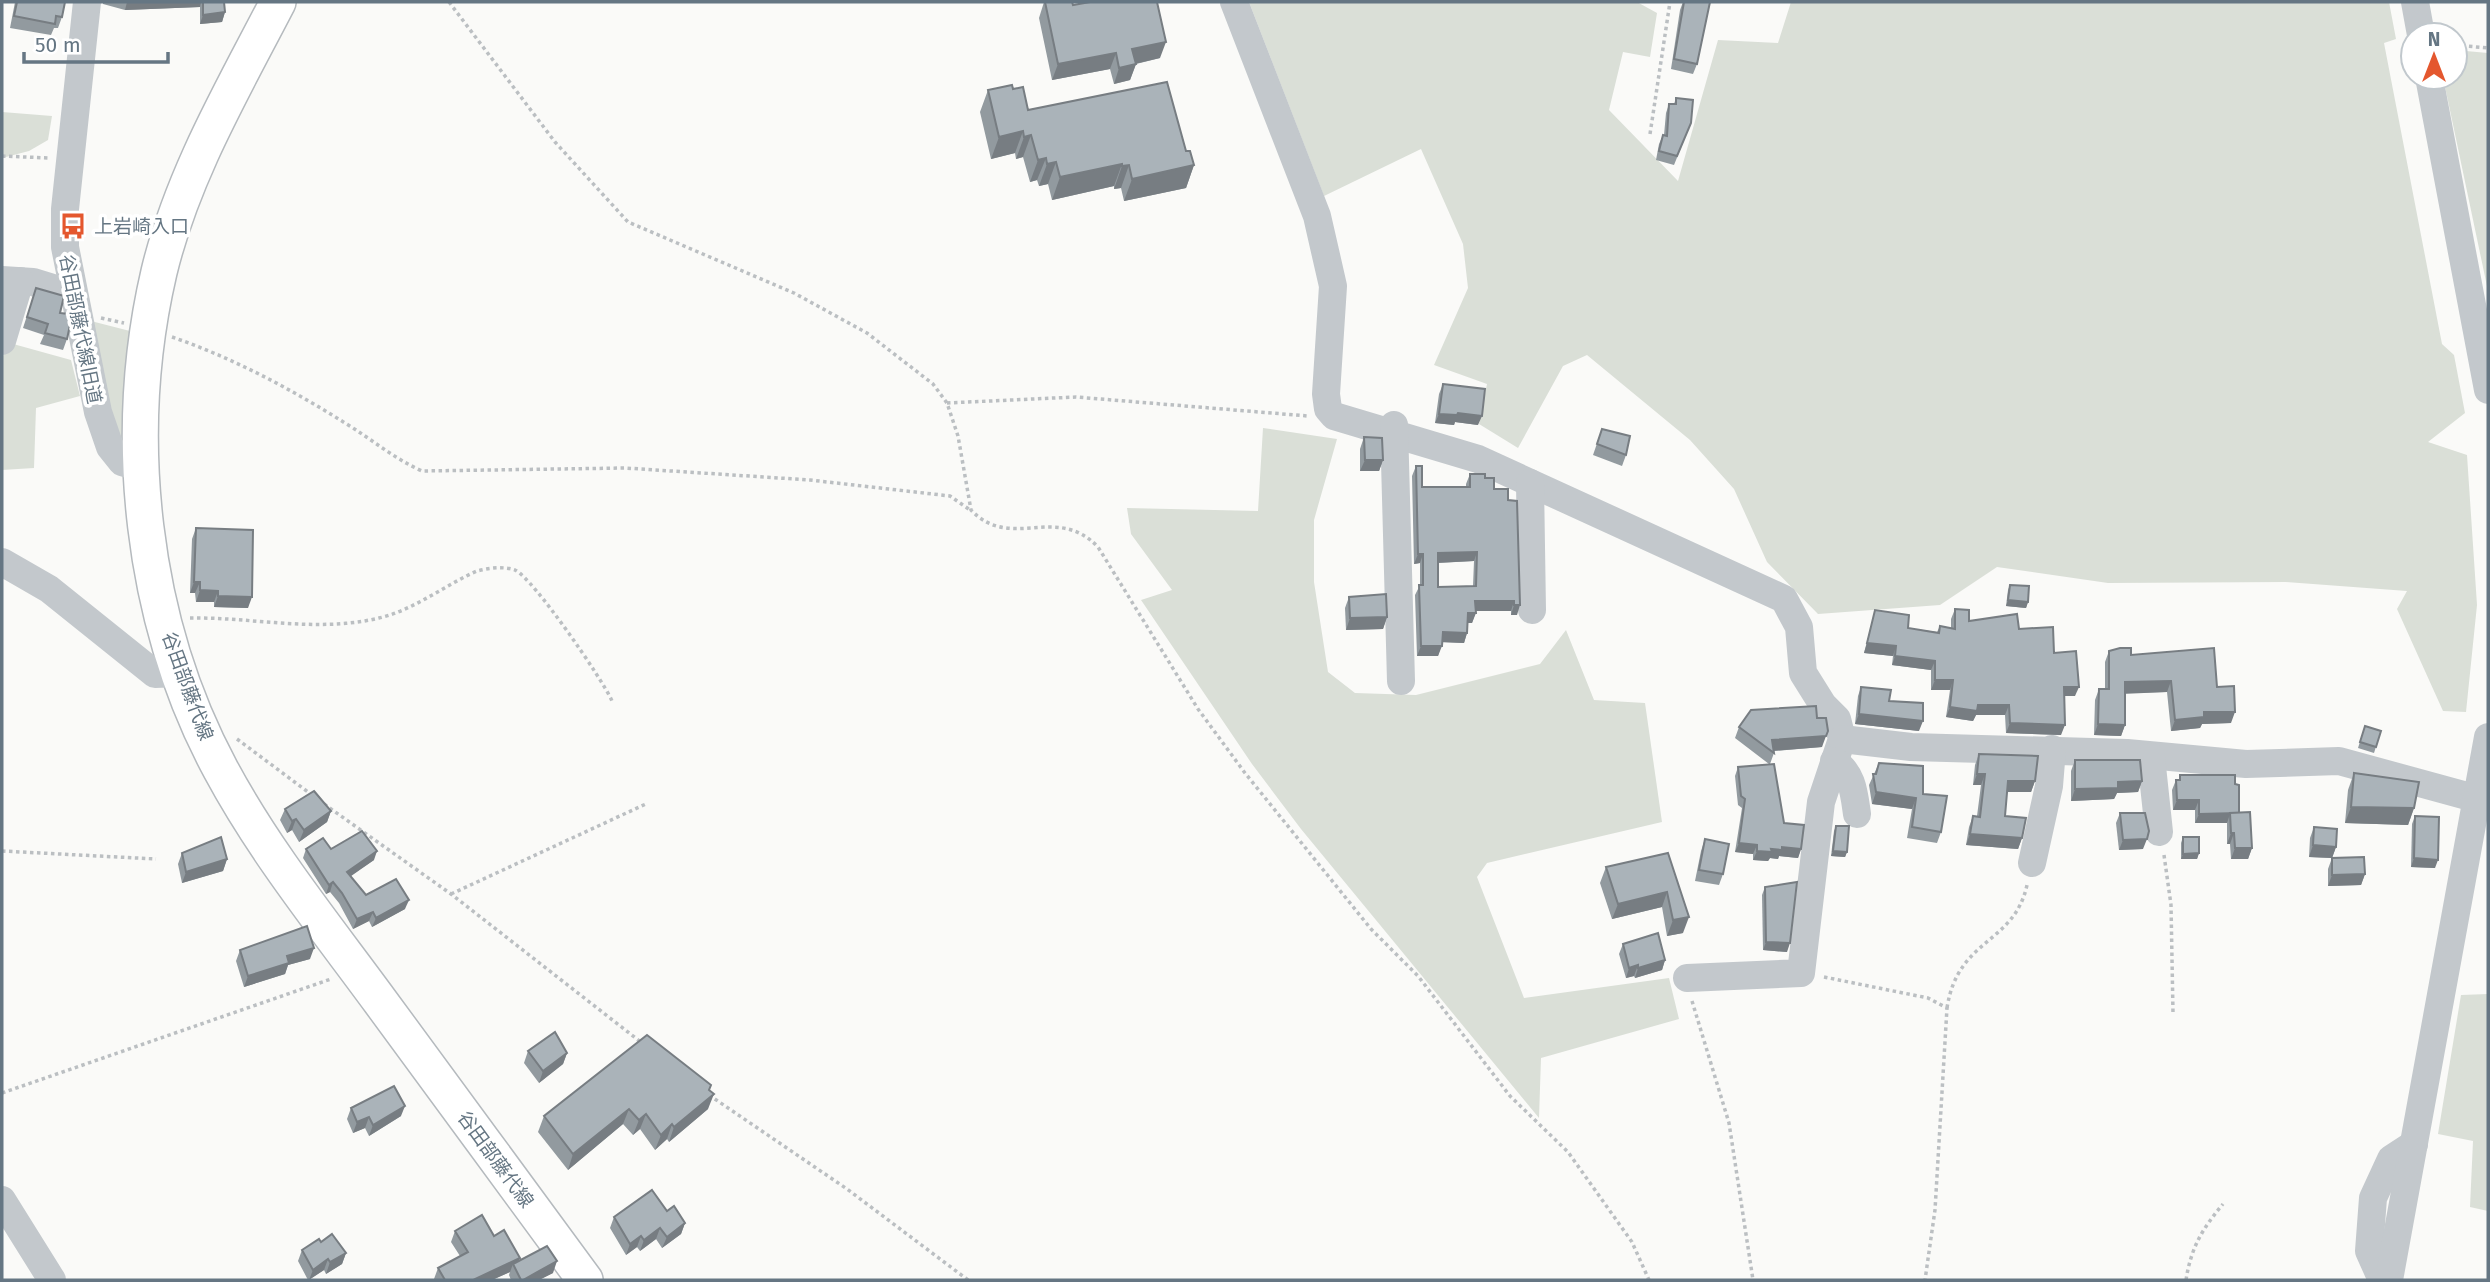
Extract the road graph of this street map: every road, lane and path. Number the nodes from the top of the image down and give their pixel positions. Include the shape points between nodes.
1 (87, 2) edge
2 (278, 2) edge
3 (449, 2) edge
4 (1234, 2) edge
5 (1670, 2) edge
6 (2415, 2) edge
7 (2418, 21) edge
8 (2469, 46) edge
9 (2488, 48) edge
10 (2432, 91) edge
11 (1650, 134) dead end
12 (2, 156) edge
13 (70, 159) junction
14 (65, 247) junction
15 (11, 280) edge
16 (74, 303) junction
17 (148, 329) junction
18 (2, 341) edge
19 (2488, 390) edge
20 (947, 402) junction
21 (1334, 416) junction
22 (1394, 428) junction
23 (142, 468) junction
24 (1530, 483) junction
25 (971, 510) junction
26 (2, 562) edge
27 (1532, 610) dead end
28 (164, 620) junction
29 (179, 673) junction
30 (1401, 681) dead end
31 (612, 701) dead end
32 (203, 732) junction
33 (2488, 737) edge
34 (2052, 749) junction
35 (1838, 750) junction
36 (2151, 757) junction
37 (2478, 799) junction
38 (648, 803) dead end
39 (1857, 814) dead end
40 (2159, 832) joint
41 (2, 850) edge
42 (156, 859) dead end
43 (2032, 863) joint
44 (451, 894) junction
45 (356, 969) junction
46 (1801, 973) junction
47 (1687, 978) joint
48 (1947, 1008) junction
49 (2174, 1013) dead end
50 (653, 1051) edge
51 (704, 1090) edge
52 (2, 1093) edge
53 (2414, 1144) junction
54 (2, 1200) edge
55 (2223, 1204) dead end
56 (52, 1280) edge
57 (585, 1280) edge
58 (968, 1280) edge
59 (1649, 1280) edge
60 (1753, 1280) edge
61 (1925, 1280) edge
62 (2186, 1280) edge
63 (2382, 1280) edge
64 (2389, 1280) edge

1 - 13 street, 谷田部藤代線旧道
2 - 17 main road, 谷田部藤代線 via 200,155 160,269
3 - 20 path via 555,142 628,222 794,293 867,333 933,384
4 - 21 street via 1327,251 1333,286 1326,394
5 - 11 path
6 - 7 street
8 - 9 path
10 - 19 street
12 - 13 path
13 - 14 street, 谷田部藤代線旧道
14 - 15 street via 37,274
14 - 16 street, 谷田部藤代線旧道
15 - 16 street
15 - 18 street
16 - 17 path
16 - 23 street, 谷田部藤代線旧道 via 110,447 122,463
17 - 23 main road, 谷田部藤代線
17 - 25 path via 299,394 394,459 422,471 625,468 810,480 950,496
20 - 21 path via 1099,398
20 - 25 path
21 - 22 street
22 - 24 street
22 - 30 street
23 - 28 main road, 谷田部藤代線 via 150,559
24 - 27 street
24 - 35 street via 1784,599 1799,627 1802,673 1837,719
25 - 59 path via 999,529 1077,530 1098,547 1198,709 1245,773 1371,929 1418,976 1510,1096 1568,1152 1632,1242
26 - 29 street via 49,589 155,674
28 - 29 main road, 谷田部藤代線
28 - 31 path via 356,622 397,612 477,571 513,570 523,575 545,603 603,680
29 - 32 main road, 谷田部藤代線
32 - 44 path via 226,731
32 - 45 main road, 谷田部藤代線 via 257,832
33 - 37 street
34 - 35 street
34 - 36 street
34 - 43 street
35 - 39 street via 1853,786
35 - 46 street via 1821,802
36 - 37 street via 2246,764 2339,761
36 - 40 street
37 - 53 street
38 - 44 path
40 - 49 path via 2171,905
41 - 42 path
43 - 48 path via 2019,910 1969,954 1950,989
44 - 50 path
45 - 52 path
45 - 57 main road, 谷田部藤代線
46 - 47 street
46 - 48 path via 1928,998
47 - 60 path via 1729,1123
48 - 61 path via 1935,1210
51 - 58 path
53 - 63 street via 2391,1159 2373,1198 2369,1251
53 - 64 street
54 - 56 street
55 - 62 path via 2201,1230 2189,1256

